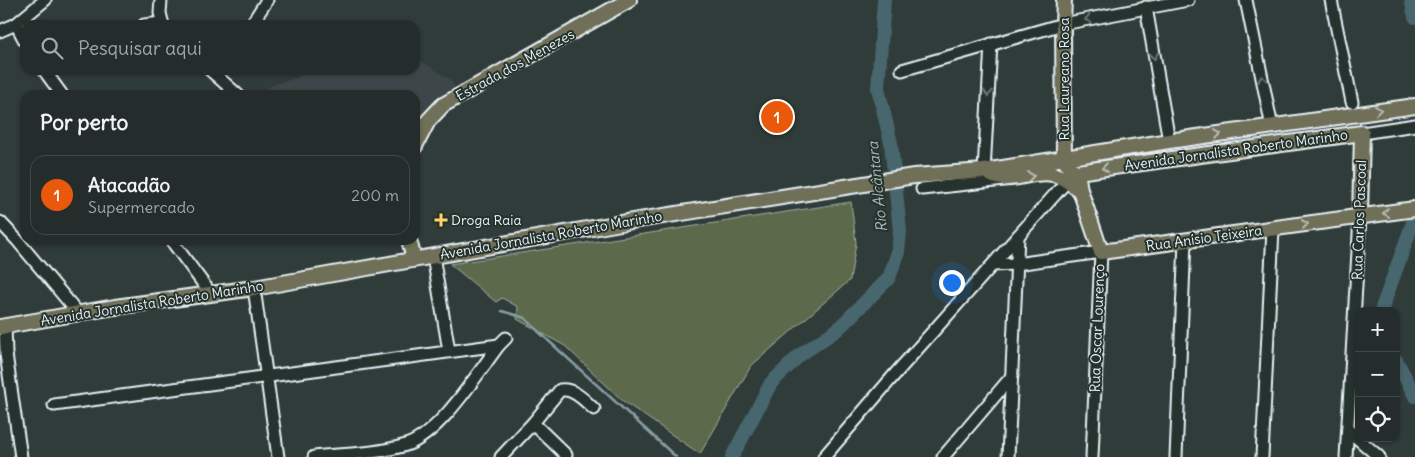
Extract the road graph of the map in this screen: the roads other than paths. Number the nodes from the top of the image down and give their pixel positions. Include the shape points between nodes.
1 (45, 0) edge
2 (161, 0) edge
3 (267, 0) edge
4 (630, 0) edge
5 (1064, 0) edge
6 (1188, 0) edge
7 (1246, 0) edge
8 (1331, 0) edge
9 (1146, 8) junction
10 (21, 20) edge
11 (162, 20) edge
12 (254, 20) edge
13 (20, 21) edge
14 (16, 24) junction
15 (1063, 24) junction
16 (0, 31) edge
17 (20, 32) edge
18 (991, 44) junction
19 (902, 70) dead end
20 (48, 75) edge
21 (220, 75) edge
22 (58, 90) edge
23 (233, 90) edge
24 (1352, 102) dead end
25 (1415, 106) edge
26 (1415, 125) edge
27 (1272, 127) junction
28 (1362, 133) junction
29 (420, 137) edge
30 (1169, 141) junction
31 (1064, 159) junction
32 (1173, 159) junction
33 (984, 171) junction
34 (1072, 177) junction
35 (1009, 179) junction
36 (918, 182) junction
37 (1080, 190) joint
38 (1414, 209) edge
39 (1360, 217) junction
40 (0, 222) edge
41 (1273, 229) junction
42 (1018, 236) junction
43 (1184, 241) junction
44 (20, 244) edge
45 (21, 245) edge
46 (175, 245) edge
47 (410, 245) edge
48 (1101, 252) junction
49 (432, 256) junction
50 (414, 259) junction
51 (1016, 264) junction
52 (993, 265) junction
53 (254, 288) junction
54 (211, 294) junction
55 (78, 313) junction
56 (2, 327) edge
57 (449, 351) junction
58 (266, 376) junction
59 (1012, 376) junction
60 (54, 405) dead end
61 (594, 409) dead end
62 (532, 423) junction
63 (1348, 430) junction
64 (566, 455) dead end
65 (20, 457) edge
66 (278, 457) edge
67 (314, 457) edge
68 (501, 457) edge
69 (824, 457) edge
70 (943, 457) edge
71 (1008, 457) edge
72 (1092, 457) edge
73 (1176, 457) edge
74 (1262, 457) edge
75 (1346, 457) edge
76 (1379, 457) edge

1 - 10 street
2 - 11 street
3 - 12 street
4 - 29 main road, Estrada dos Menezes via 443,105
5 - 15 main road, Rua Laureano Rosa
6 - 9 street
27 -> 7 street
8 - 24 street
9 -> 15 street
9 -> 30 street
13 - 14 street
14 - 16 street
14 - 17 street
15 - 18 street
15 - 31 main road, Rua Laureano Rosa
18 - 19 street
18 -> 33 street
20 - 22 street
21 - 23 street
27 -> 25 main road, Avenida Jornalista Roberto Marinho
26 - 28 street, Avenida Jornalista Roberto Marinho
30 -> 27 main road, Avenida Jornalista Roberto Marinho
28 - 32 main road, Avenida Jornalista Roberto Marinho
28 - 39 main road, Rua Carlos Pascoal
30 - 31 main road, Avenida Jornalista Roberto Marinho
30 - 32 main road
31 - 33 main road, Avenida Jornalista Roberto Marinho
31 - 34 main road, Avenida Jornalista Roberto Marinho
32 -> 34 main road, Avenida Jornalista Roberto Marinho
33 - 35 main road, Avenida Jornalista Roberto Marinho via 994,177
33 - 36 main road, Avenida Jornalista Roberto Marinho
35 -> 34 main road, Avenida Jornalista Roberto Marinho via 1047,173
34 - 37 main road, Avenida Jornalista Roberto Marinho
34 - 42 street
35 - 36 street, Avenida Jornalista Roberto Marinho
36 - 49 main road, Avenida Jornalista Roberto Marinho via 861,185
37 - 48 main road, Rua Oscar Lourenço
38 -> 39 main road, Rua Anísio Teixeira
41 -> 39 main road, Rua Anísio Teixeira
39 - 63 street, Rua Carlos Pascoal
40 - 44 street
41 - 43 main road, Rua Anísio Teixeira
41 - 74 street
42 - 51 street
42 - 52 street
43 - 48 main road, Rua Anísio Teixeira
43 - 73 street
45 - 55 street
46 - 54 street
47 - 50 main road
48 - 51 street, Rua Anísio Teixeira
48 - 72 street, Rua Oscar Lourenço
49 - 50 main road, Avenida Jornalista Roberto Marinho
49 - 57 street
50 - 53 main road, Avenida Jornalista Roberto Marinho
51 - 52 street, Rua Anísio Teixeira
51 - 59 street
52 - 69 street
53 - 54 main road, Avenida Jornalista Roberto Marinho
53 - 58 street
54 - 55 main road, Avenida Jornalista Roberto Marinho
55 - 56 main road, Avenida Jornalista Roberto Marinho
56 - 65 street
57 - 58 street
57 - 67 street via 503,342 441,421 426,434 387,450
58 - 60 street
58 - 66 street
59 - 70 street
59 - 71 street
61 - 62 street via 574,392 564,389
62 - 64 street
62 - 68 street
63 - 75 street, Rua Carlos Pascoal
63 - 76 street

